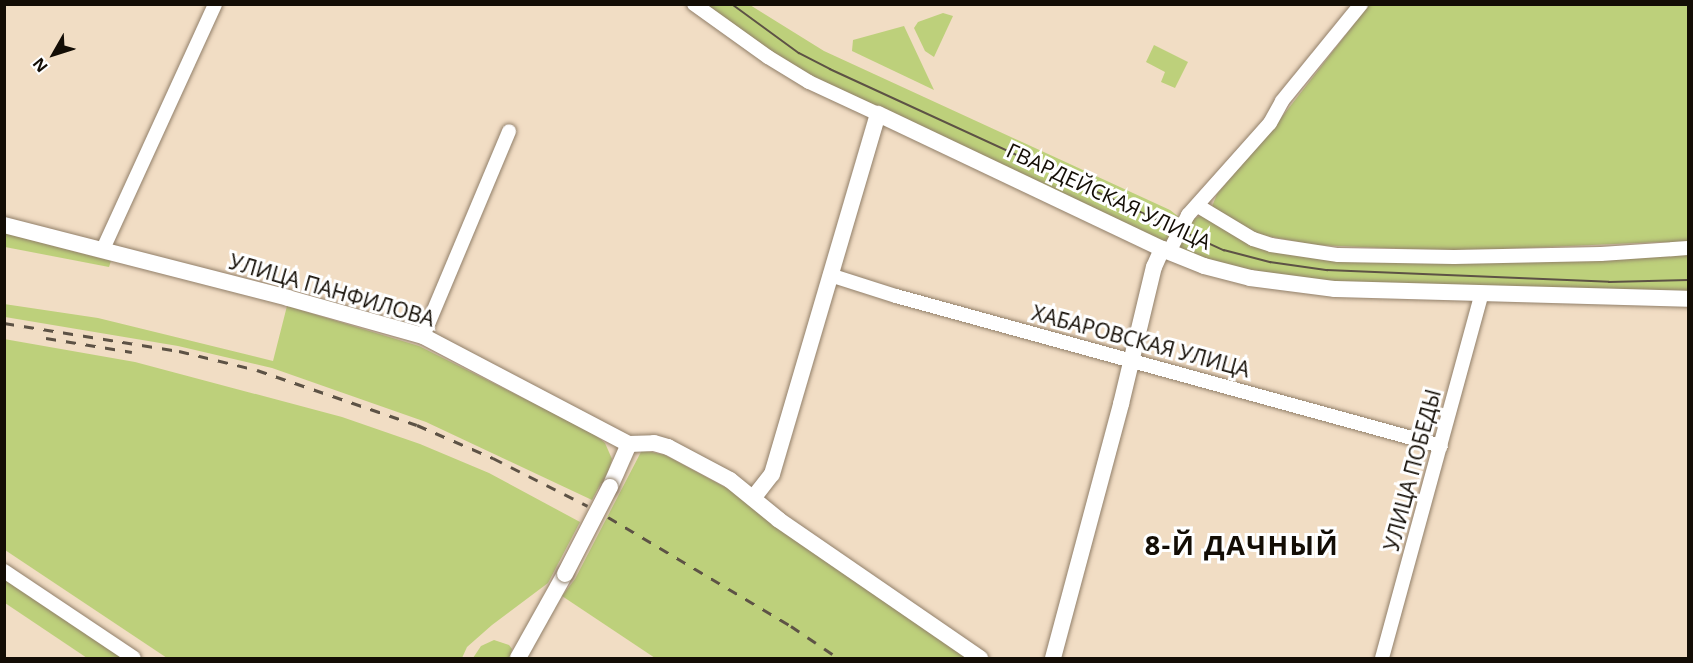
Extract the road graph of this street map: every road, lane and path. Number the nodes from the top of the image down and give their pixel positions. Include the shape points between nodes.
1 (215, 4) edge
2 (694, 4) edge
3 (1361, 4) edge
4 (878, 114) junction
5 (509, 131) dead end
6 (1198, 206) junction
7 (4, 225) edge
8 (1689, 248) edge
9 (103, 249) junction
10 (1165, 250) junction
11 (830, 275) junction
12 (1482, 293) junction
13 (1689, 299) edge
14 (423, 336) junction
15 (1132, 359) junction
16 (629, 444) junction
17 (1441, 446) junction
18 (754, 497) junction
19 (4, 571) edge
20 (134, 658) edge
21 (518, 658) edge
22 (980, 658) edge
23 (1053, 658) edge
24 (1382, 658) edge

1 - 9 street
2 - 4 street, ГВАРДЕЙСКАЯ УЛИЦА via 809,82
3 - 6 street via 1282,101 1270,123
4 - 10 main road, ГВАРДЕЙСКАЯ УЛИЦА
4 - 11 main road
5 - 14 street
6 - 8 street via 1253,239 1338,255 1466,257
6 - 10 street
7 - 9 main road, УЛИЦА ПАНФИЛОВА
9 - 14 main road, УЛИЦА ПАНФИЛОВА
10 - 12 main road, ГВАРДЕЙСКАЯ УЛИЦА via 1204,266 1335,290
10 - 15 main road via 1154,267
11 - 15 street, ХАБАРОВСКАЯ УЛИЦА
11 - 18 main road via 772,474
12 - 13 main road, ГВАРДЕЙСКАЯ УЛИЦА
12 - 17 street, УЛИЦА ПОБЕДЫ
14 - 16 main road, УЛИЦА ПАНФИЛОВА
15 - 17 street, ХАБАРОВСКАЯ УЛИЦА
15 - 23 main road
16 - 18 main road via 668,447
16 - 21 main road, bridge via 565,574
17 - 24 street, УЛИЦА ПОБЕДЫ
18 - 22 main road via 779,520
19 - 20 street

